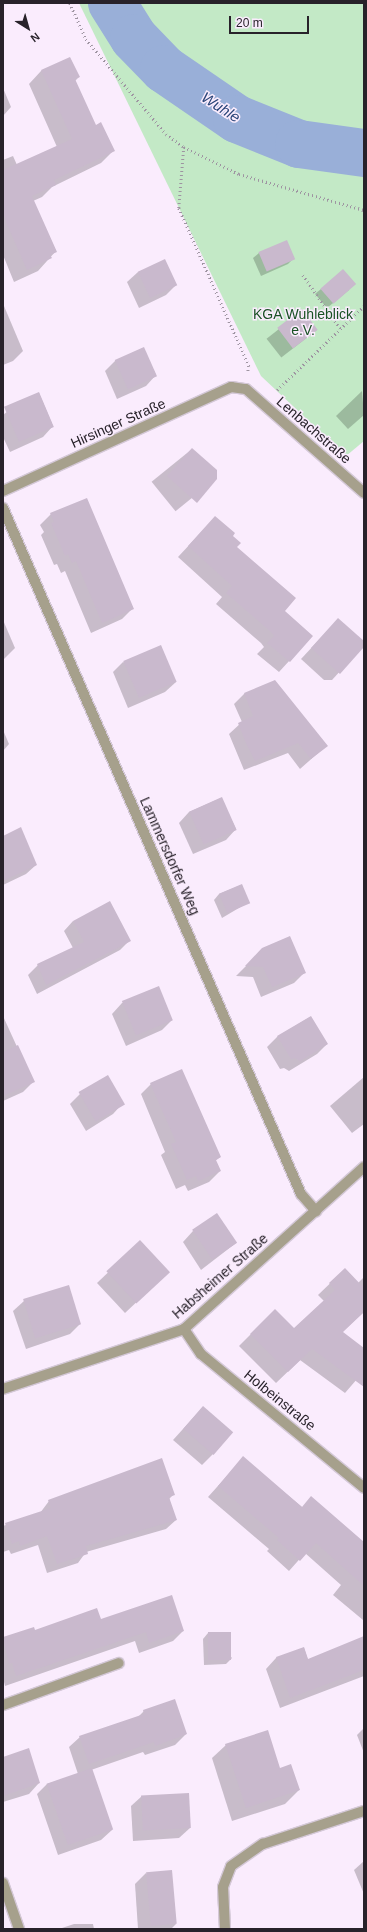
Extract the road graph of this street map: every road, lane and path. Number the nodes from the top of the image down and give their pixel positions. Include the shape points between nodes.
1 (70, 3) edge
2 (184, 147) junction
3 (364, 210) edge
4 (303, 275) dead end
5 (364, 306) edge
6 (340, 328) junction
7 (246, 389) junction
8 (263, 404) junction
9 (3, 491) edge
10 (364, 493) edge
11 (3, 508) edge
12 (364, 1167) edge
13 (316, 1211) junction
14 (184, 1329) junction
15 (3, 1390) edge
16 (364, 1488) edge
17 (119, 1663) dead end
18 (3, 1705) edge
19 (364, 1811) edge
20 (3, 1883) edge
21 (19, 1929) edge
22 (225, 1929) edge

1 - 2 path via 86,39 166,134
2 - 3 path via 239,174
2 - 7 path via 179,208 249,366
4 - 6 path
5 - 6 path
6 - 8 path
7 - 8 street, Lenbachstraße
7 - 9 street, Hirsinger Straße via 231,387
8 - 10 street, Lenbachstraße
11 - 13 street, Lammersdorfer Weg via 301,1194
12 - 13 street, Habsheimer Straße
13 - 14 street, Habsheimer Straße
14 - 15 street, Habsheimer Straße
14 - 16 street, Holbeinstraße via 201,1354
17 - 18 street
19 - 22 street via 264,1844 231,1866 223,1887
20 - 21 street

